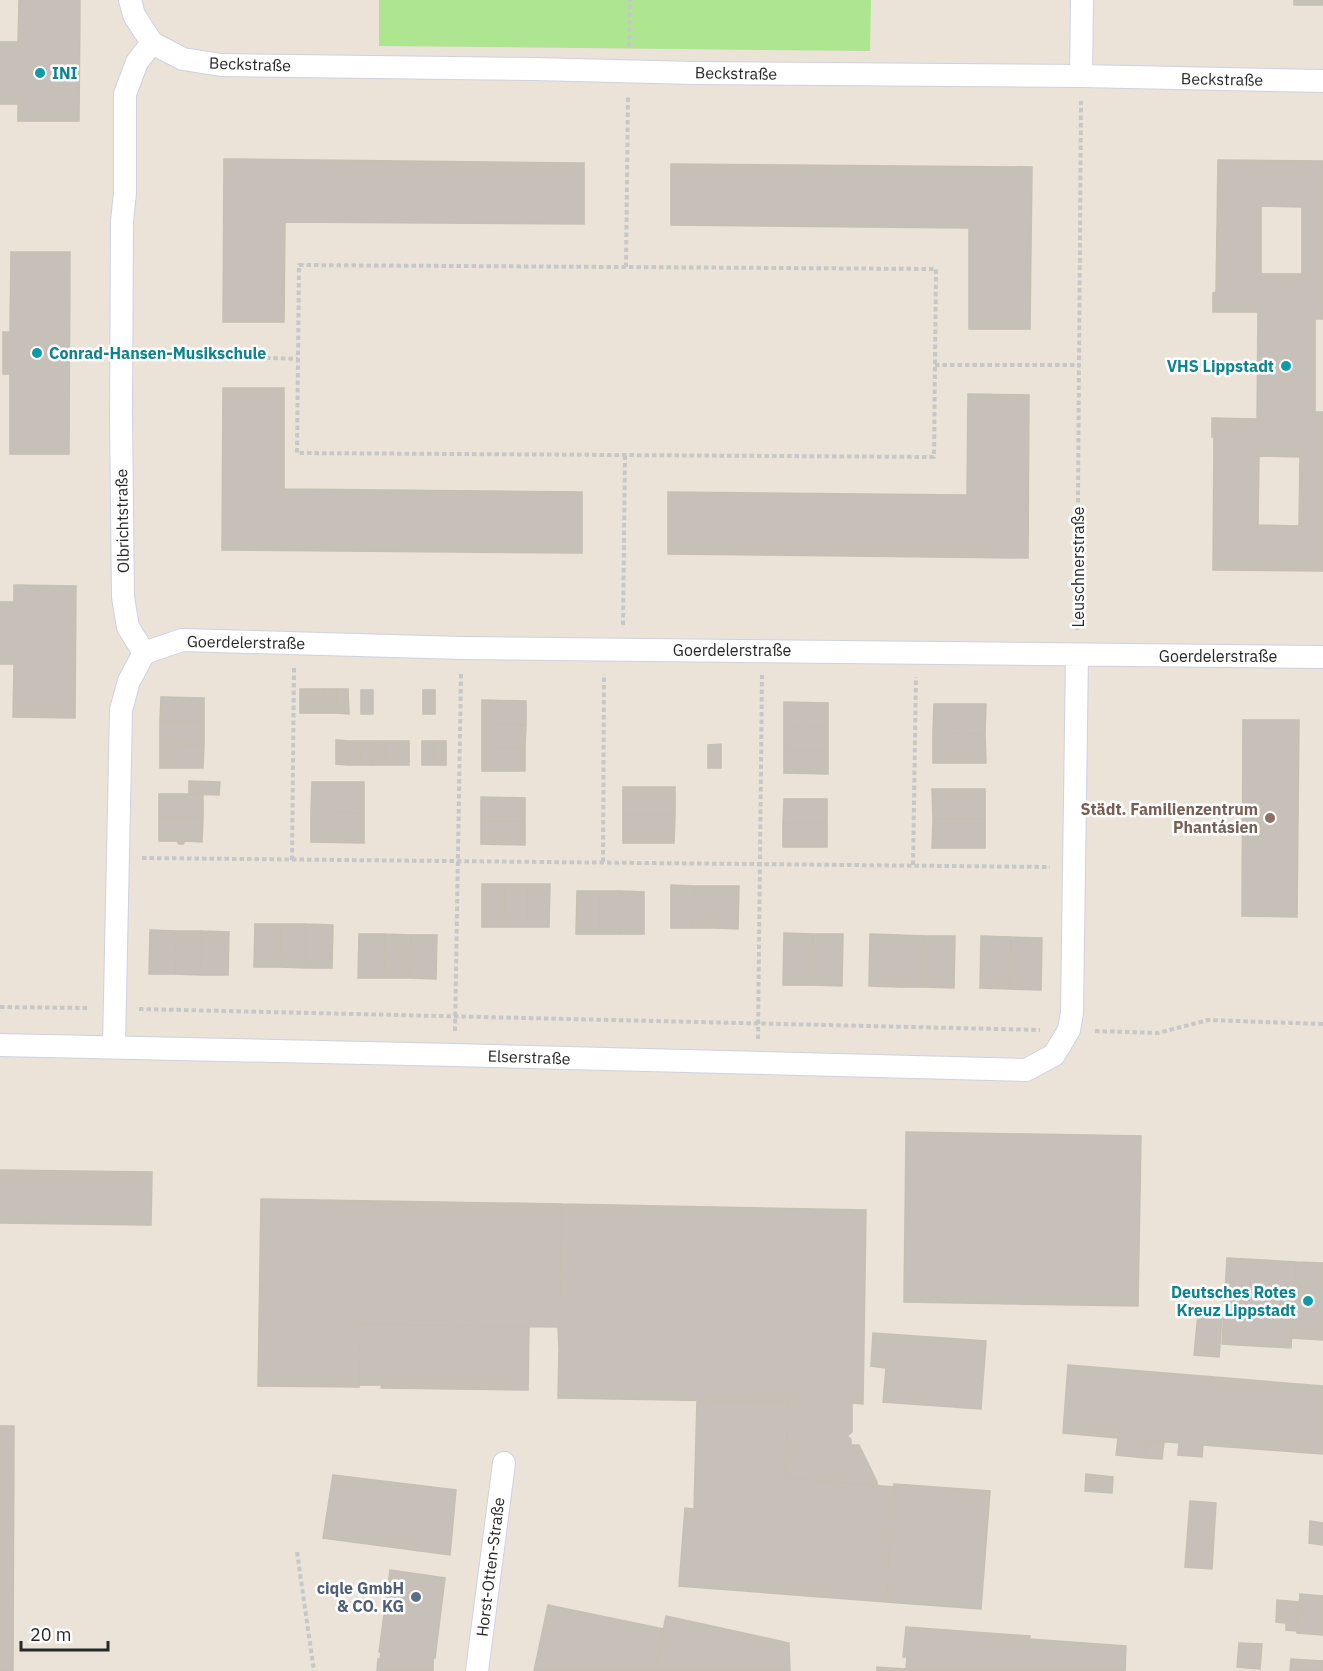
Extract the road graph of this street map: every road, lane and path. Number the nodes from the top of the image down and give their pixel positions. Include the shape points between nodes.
1 (130, 0) edge
2 (630, 0) edge
3 (1082, 0) edge
4 (152, 44) junction
5 (629, 71) junction
6 (1081, 76) junction
7 (1323, 81) edge
8 (626, 267) junction
9 (121, 352) junction
10 (298, 359) junction
11 (935, 365) junction
12 (1079, 365) junction
13 (625, 455) junction
14 (294, 643) junction
15 (461, 648) junction
16 (613, 649) junction
17 (762, 650) junction
18 (144, 653) junction
19 (916, 653) junction
20 (1077, 655) junction
21 (1323, 657) edge
22 (117, 858) junction
23 (292, 860) junction
24 (458, 862) junction
25 (603, 862) junction
26 (760, 863) junction
27 (914, 865) junction
28 (1074, 867) junction
29 (0, 1007) edge
30 (114, 1008) junction
31 (456, 1016) junction
32 (758, 1023) junction
33 (1323, 1024) edge
34 (1069, 1030) junction
35 (0, 1045) edge
36 (114, 1046) junction
37 (455, 1055) junction
38 (758, 1063) junction
39 (504, 1463) dead end
40 (297, 1552) dead end
41 (314, 1671) edge
42 (477, 1671) edge

1 - 4 street via 134,15
2 - 5 path
3 - 6 street
4 - 5 street, Beckstraße via 183,59 221,65
4 - 9 street, Olbrichtstraße via 137,62 125,94
5 - 6 street, Beckstraße
5 - 8 path
6 - 7 street, Beckstraße
6 - 12 path, Leuschnerstraße
8 - 10 path via 299,265
8 - 11 path via 936,269
9 - 10 path
9 - 18 street, Olbrichtstraße via 123,597 128,627
10 - 13 path via 297,453
11 - 12 path
11 - 13 path via 934,457
12 - 20 path, Leuschnerstraße
13 - 16 path
14 - 15 street, Goerdelerstraße
14 - 18 street, Goerdelerstraße via 182,640
14 - 23 path
15 - 16 street, Goerdelerstraße
15 - 24 path
16 - 17 street, Goerdelerstraße
16 - 25 path
17 - 19 street, Goerdelerstraße
17 - 26 path
18 - 22 street via 129,681 121,710
19 - 20 street, Goerdelerstraße
19 - 27 path
20 - 21 street, Goerdelerstraße
20 - 28 street
22 - 23 path
22 - 30 street
23 - 24 path
24 - 25 path
24 - 31 path
25 - 26 path
26 - 27 path
26 - 32 path
27 - 28 path
28 - 34 street
29 - 30 path
30 - 31 path
30 - 36 street
31 - 32 path
31 - 37 path
32 - 34 path
32 - 38 path
33 - 34 path via 1208,1020 1158,1033
34 - 38 street, Elserstraße via 1054,1055 1026,1070
35 - 36 street, Elserstraße
36 - 37 street, Elserstraße
37 - 38 street, Elserstraße
39 - 42 street, Horst-Otten-Straße
40 - 41 path

